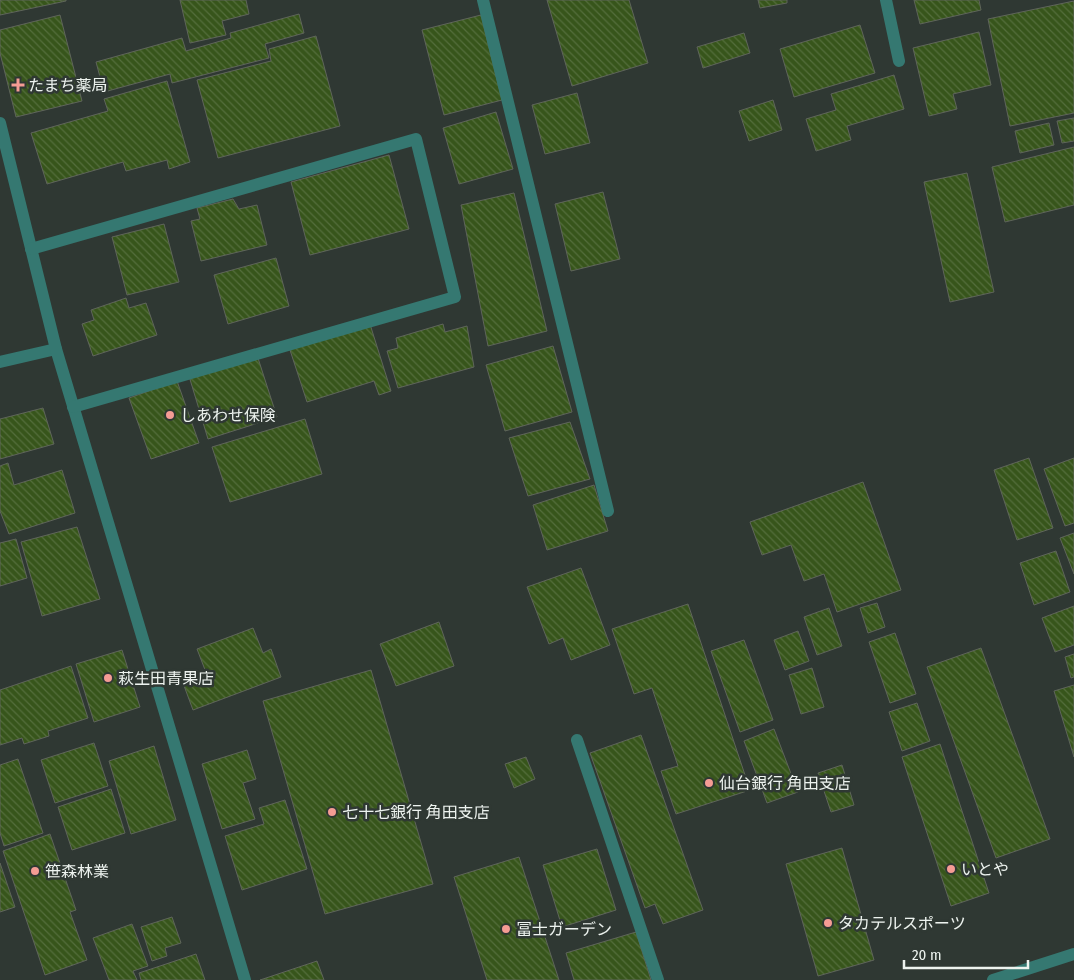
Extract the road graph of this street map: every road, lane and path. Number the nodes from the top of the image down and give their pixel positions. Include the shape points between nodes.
1 (483, 0) edge
2 (886, 0) edge
3 (899, 61) dead end
4 (0, 123) edge
5 (32, 249) junction
6 (56, 349) junction
7 (0, 362) edge
8 (73, 407) junction
9 (608, 511) dead end
10 (577, 740) dead end
11 (1074, 954) edge
12 (245, 980) edge
13 (658, 980) edge
14 (993, 980) edge

1 - 9 street
2 - 3 street
4 - 5 street
5 - 6 street
5 - 8 street via 416,139 455,298
6 - 7 street
6 - 8 street
8 - 12 street
10 - 13 street
11 - 14 street

